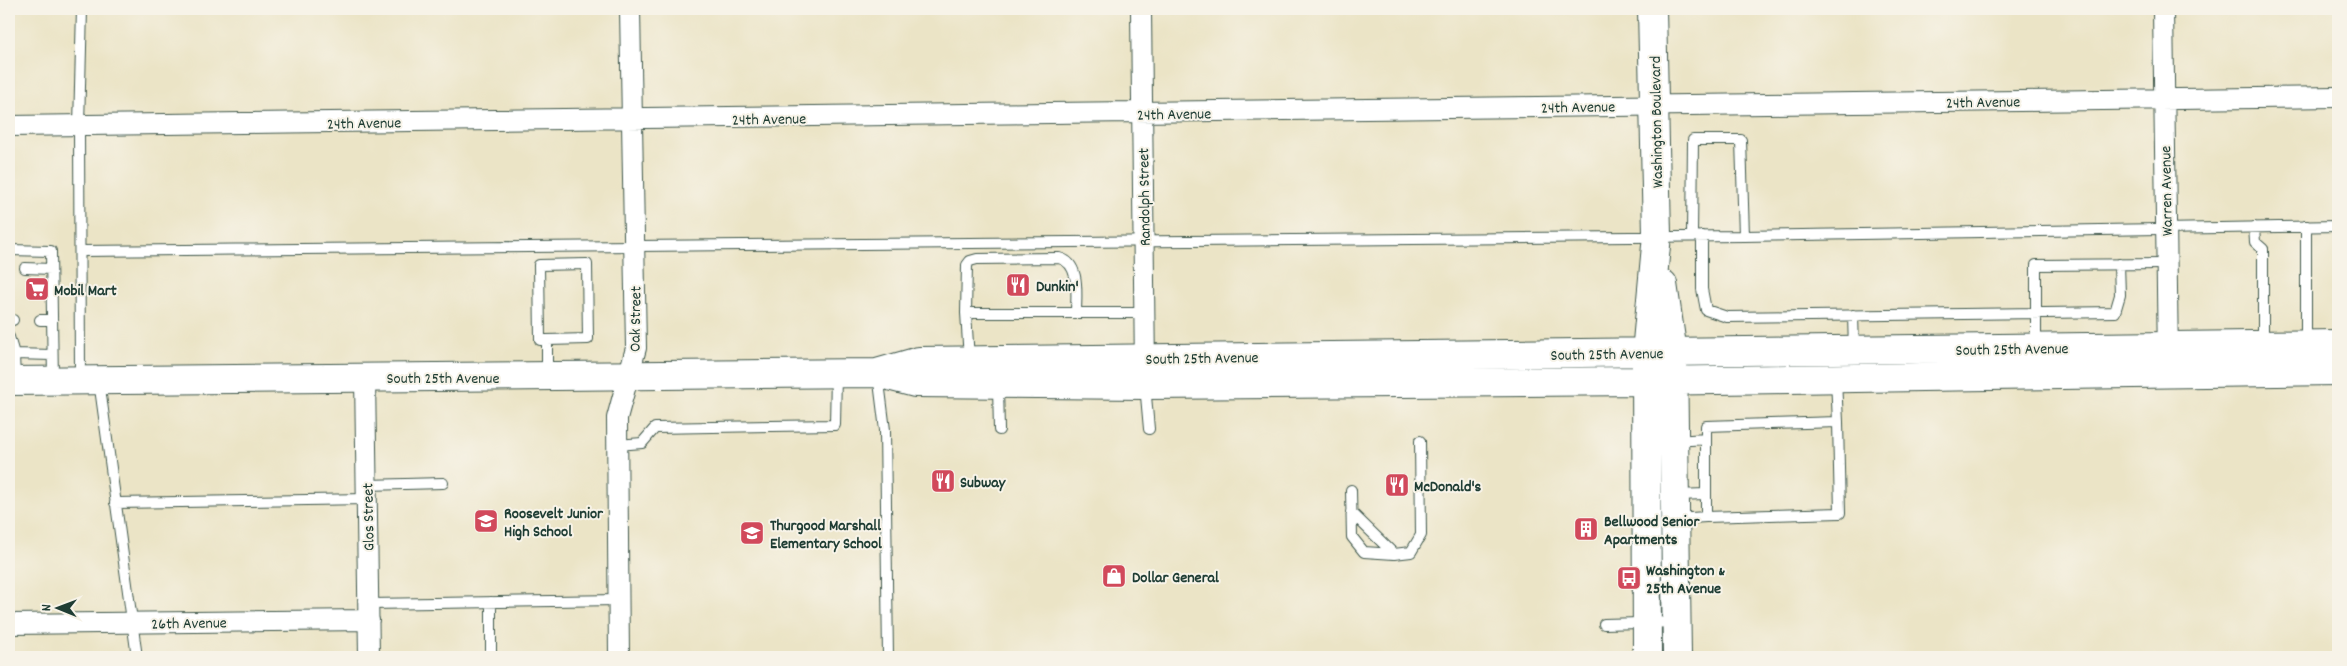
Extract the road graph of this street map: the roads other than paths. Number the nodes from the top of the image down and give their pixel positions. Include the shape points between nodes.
1 (82, 9) edge
2 (630, 9) edge
3 (1141, 9) edge
4 (1652, 9) edge
5 (2162, 9) edge
6 (2338, 97) edge
7 (2164, 99) junction
8 (1655, 105) junction
9 (1142, 113) junction
10 (632, 119) junction
11 (79, 125) junction
12 (9, 126) edge
13 (2306, 226) junction
14 (2338, 226) edge
15 (2254, 227) junction
16 (2166, 228) junction
17 (1657, 235) junction
18 (1697, 236) junction
19 (1744, 236) junction
20 (1143, 240) junction
21 (634, 247) junction
22 (9, 250) edge
23 (81, 250) junction
24 (2119, 264) junction
25 (2166, 264) junction
26 (25, 268) dead end
27 (51, 269) junction
28 (966, 313) junction
29 (1076, 313) junction
30 (1144, 313) junction
31 (2036, 313) junction
32 (1853, 315) junction
33 (40, 320) dead end
34 (51, 320) junction
35 (12, 338) edge
36 (547, 340) junction
37 (2306, 344) junction
38 (2338, 344) edge
39 (2263, 345) junction
40 (2168, 346) junction
41 (2036, 348) junction
42 (1854, 350) junction
43 (1646, 353) junction
44 (1673, 353) junction
45 (14, 354) junction
46 (1298, 355) junction
47 (1145, 357) junction
48 (969, 360) junction
49 (52, 368) junction
50 (2338, 371) edge
51 (836, 373) junction
52 (877, 373) junction
53 (2168, 373) junction
54 (629, 375) junction
55 (547, 376) junction
56 (365, 377) junction
57 (1836, 378) junction
58 (89, 380) junction
59 (12, 381) edge
60 (1646, 381) junction
61 (1673, 381) junction
62 (1299, 383) junction
63 (998, 385) junction
64 (1145, 385) junction
65 (1838, 422) junction
66 (1149, 429) dead end
67 (999, 430) dead end
68 (1706, 439) junction
69 (1420, 441) dead end
70 (1674, 442) junction
71 (618, 445) junction
72 (443, 483) dead end
73 (1350, 490) dead end
74 (367, 492) junction
75 (1706, 494) junction
76 (115, 503) junction
77 (1675, 507) junction
78 (1351, 512) junction
79 (1706, 517) junction
80 (1394, 554) junction
81 (619, 600) junction
82 (491, 602) junction
83 (369, 612) junction
84 (1677, 622) junction
85 (132, 623) junction
86 (1647, 623) junction
87 (9, 624) edge
88 (1604, 624) dead end
89 (136, 657) edge
90 (369, 657) edge
91 (491, 657) edge
92 (619, 657) edge
93 (888, 657) edge
94 (1647, 657) edge
95 (1677, 657) edge

1 - 11 lane
2 - 10 street, Oak Street
3 - 9 street, Randolph Street
4 - 8 main road, Washington Boulevard
5 - 7 street, Warren Avenue
6 - 7 street, 24th Avenue
7 - 8 street, 24th Avenue
7 - 16 street, Warren Avenue
8 - 9 street, 24th Avenue
8 - 17 main road, Washington Boulevard
9 - 10 street, 24th Avenue
9 - 20 street, Randolph Street
10 - 11 street, 24th Avenue
10 - 21 street, Oak Street
11 - 12 street, 24th Avenue
11 - 23 lane
13 - 14 lane
13 - 15 lane
13 - 37 lane
15 - 16 lane
15 - 39 lane via 2255,242 2263,250
16 - 19 lane
16 - 25 street, Warren Avenue
17 - 18 lane
17 - 20 lane
17 - 43 main road, Washington Boulevard
17 - 44 main road, Washington Boulevard
18 - 19 lane
18 - 19 lane via 1694,140 1741,140
18 - 32 lane via 1706,310 1727,317
20 - 21 lane
20 - 30 street, Randolph Street
21 - 23 lane
21 - 54 street, Oak Street via 636,348
22 - 27 lane via 51,251
23 - 58 lane
24 - 25 lane
24 - 31 lane via 2120,295 2115,312
24 - 31 lane via 2036,265
25 - 40 street, Warren Avenue
26 - 27 lane
27 - 34 lane
28 - 29 lane
28 - 29 lane via 968,265 977,259 1066,260 1072,264 1074,272
28 - 48 lane
29 - 30 lane
30 - 47 street, Randolph Street
31 - 32 lane
31 - 41 lane
32 - 42 lane
33 - 34 lane
34 - 49 lane via 48,338
35 - 45 lane
36 - 36 lane via 588,339 587,264 539,265 540,340
36 - 55 lane
37 - 38 main road, South 25th Avenue
37 - 39 main road, South 25th Avenue
39 - 40 main road, South 25th Avenue
40 - 41 main road, South 25th Avenue
40 - 53 street, Warren Avenue
41 - 42 main road, South 25th Avenue
42 - 44 main road, South 25th Avenue
43 - 44 main road, South 25th Avenue
43 - 46 main road, South 25th Avenue
43 - 60 main road, Washington Boulevard
44 - 61 main road, Washington Boulevard
45 - 49 lane
45 - 59 lane
46 - 47 main road, South 25th Avenue
46 - 62 main road
47 - 48 main road, South 25th Avenue
47 - 64 street, Randolph Street
48 - 52 main road, South 25th Avenue via 919,361
49 - 58 main road, South 25th Avenue
49 - 59 main road, South 25th Avenue
50 - 53 main road, South 25th Avenue
51 - 52 main road, South 25th Avenue
51 - 54 main road, South 25th Avenue
51 - 71 lane via 834,424 655,428 642,443
52 - 63 main road, South 25th Avenue via 915,383
52 - 93 lane via 885,430
53 - 57 main road, South 25th Avenue
54 - 55 main road, South 25th Avenue
54 - 71 street, Oak Street via 617,418
55 - 56 main road, South 25th Avenue
56 - 58 main road, South 25th Avenue
56 - 74 street, Glos Street
57 - 61 main road, South 25th Avenue
57 - 65 lane
58 - 76 lane
60 - 61 main road, South 25th Avenue
60 - 62 main road, South 25th Avenue
60 - 86 main road, Washington Boulevard
61 - 70 main road, Washington Boulevard
62 - 64 main road, South 25th Avenue
63 - 64 main road, South 25th Avenue
63 - 67 lane
64 - 66 lane
65 - 68 lane via 1706,426
65 - 79 lane via 1840,513
68 - 70 lane
68 - 75 lane
69 - 80 lane via 1421,535 1411,552
70 - 77 main road, Washington Boulevard
71 - 81 street, Oak Street
72 - 74 lane
73 - 78 lane
74 - 76 lane
74 - 83 street, Glos Street
75 - 77 lane
75 - 79 lane
76 - 85 lane
77 - 79 lane
77 - 84 main road, Washington Boulevard
78 - 80 lane
78 - 80 lane via 1352,537 1364,552
81 - 82 lane
81 - 92 street, Oak Street
82 - 83 lane
82 - 91 lane
83 - 85 street, 26th Avenue
83 - 90 street, Glos Street
84 - 86 lane
84 - 95 main road, Washington Boulevard
85 - 87 street, 26th Avenue
85 - 89 lane
86 - 88 lane
86 - 94 main road, Washington Boulevard

